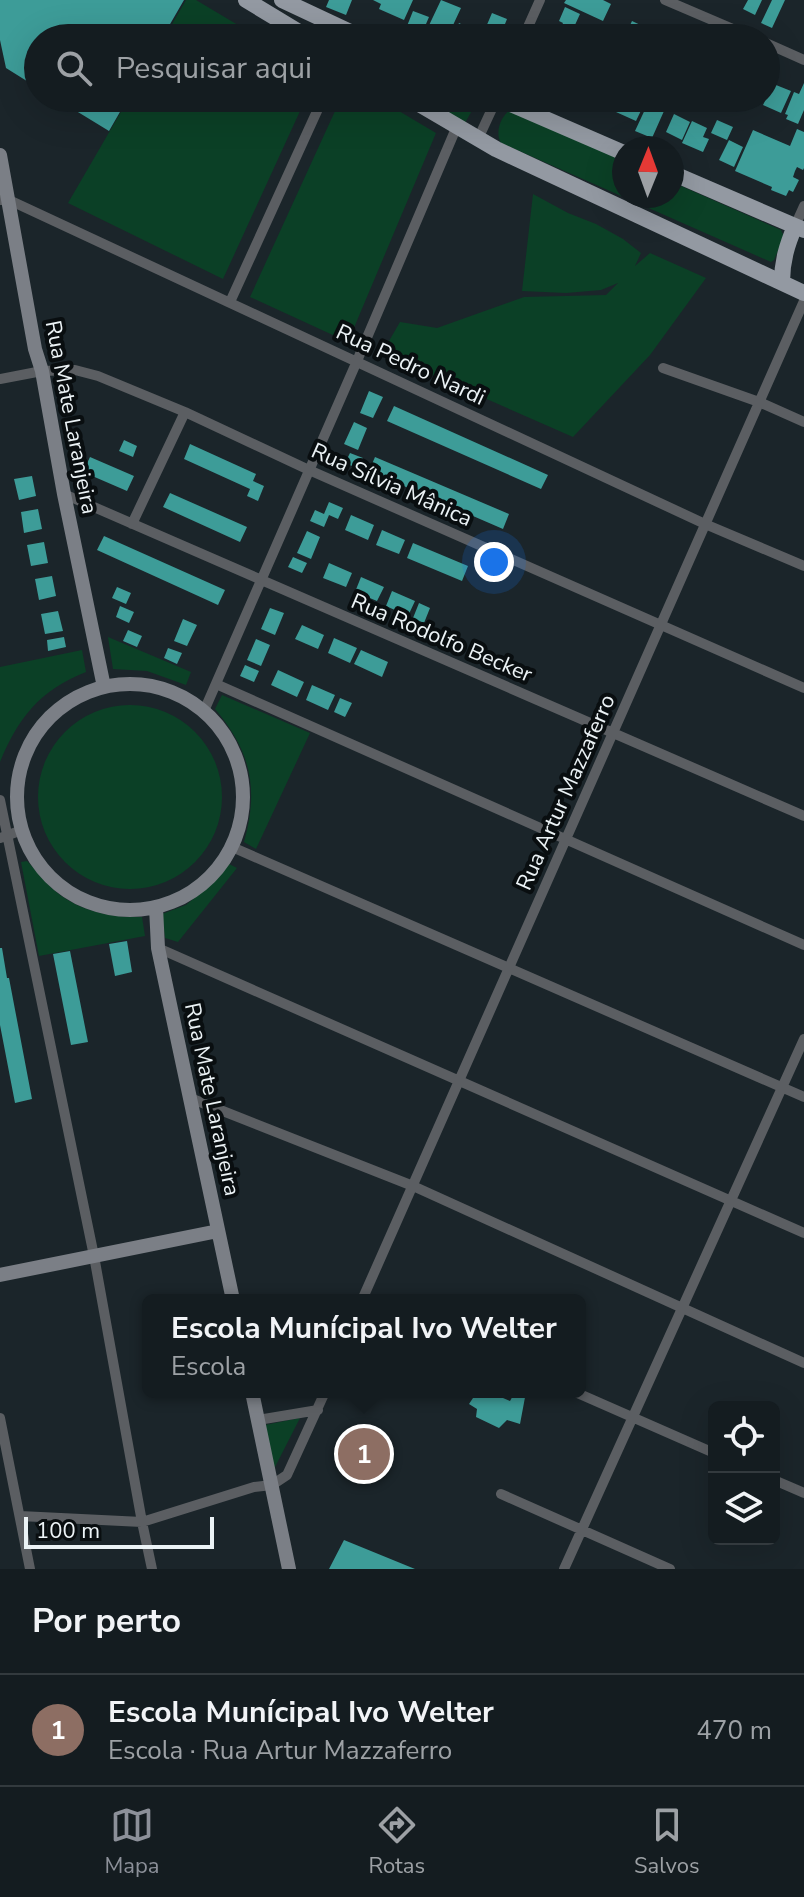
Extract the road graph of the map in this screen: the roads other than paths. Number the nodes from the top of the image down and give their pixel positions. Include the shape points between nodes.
1 (246, 0) edge
2 (282, 0) edge
3 (540, 0) edge
4 (665, 0) edge
5 (286, 24) edge
6 (333, 24) edge
7 (529, 24) edge
8 (721, 24) edge
9 (780, 49) edge
10 (804, 60) edge
11 (317, 112) edge
12 (433, 112) edge
13 (491, 112) edge
14 (529, 112) edge
15 (457, 126) junction
16 (478, 139) junction
17 (612, 148) edge
18 (0, 155) edge
19 (684, 178) edge
20 (4, 200) edge
21 (804, 206) edge
22 (800, 228) edge
23 (782, 282) junction
24 (804, 293) edge
25 (804, 301) edge
26 (230, 302) junction
27 (357, 361) junction
28 (663, 368) dead end
29 (42, 371) junction
30 (0, 379) edge
31 (759, 402) junction
32 (185, 412) junction
33 (804, 422) edge
34 (309, 470) junction
35 (64, 494) junction
36 (132, 524) junction
37 (705, 524) junction
38 (804, 566) edge
39 (261, 580) junction
40 (661, 625) junction
41 (216, 684) junction
42 (104, 687) junction
43 (804, 688) edge
44 (204, 711) junction
45 (613, 733) junction
46 (0, 800) edge
47 (804, 816) edge
48 (22, 830) junction
49 (4, 838) edge
50 (566, 839) junction
51 (232, 847) junction
52 (156, 907) junction
53 (804, 945) edge
54 (158, 948) junction
55 (509, 968) junction
56 (804, 1039) edge
57 (458, 1080) junction
58 (782, 1088) junction
59 (804, 1097) edge
60 (190, 1098) junction
61 (413, 1186) junction
62 (730, 1200) junction
63 (218, 1231) junction
64 (804, 1233) edge
65 (94, 1256) junction
66 (0, 1275) edge
67 (232, 1294) edge
68 (367, 1294) edge
69 (683, 1308) junction
70 (804, 1363) edge
71 (586, 1397) edge
72 (253, 1398) edge
73 (323, 1398) edge
74 (318, 1410) junction
75 (0, 1418) edge
76 (633, 1418) junction
77 (258, 1420) junction
78 (708, 1450) edge
79 (780, 1483) edge
80 (272, 1485) junction
81 (804, 1493) edge
82 (501, 1494) dead end
83 (20, 1516) junction
84 (142, 1522) junction
85 (582, 1529) junction
86 (30, 1569) edge
87 (152, 1569) edge
88 (289, 1569) edge
89 (564, 1569) edge
90 (670, 1569) edge

1 - 5 main road
2 - 6 main road
3 - 7 street
4 - 8 street
9 - 10 street
11 - 26 street
12 - 15 main road
13 - 16 street
14 - 17 main road
15 - 16 main road
15 - 27 street
16 - 23 main road
18 - 20 street, Rua Mate Laranjeira
19 - 22 main road
20 - 26 street, Rua Pedro Nardi
20 - 29 street, Rua Mate Laranjeira
21 - 22 street
22 - 23 main road via 787,244
23 - 24 main road
25 - 31 street, Rua Artur Mazzaferro
26 - 27 street, Rua Pedro Nardi
27 - 34 street
27 - 37 street, Rua Pedro Nardi
28 - 31 street
29 - 30 street, Rua Sílvia Mânica
29 - 32 street, Rua Sílvia Mânica via 98,376
29 - 35 street, Rua Mate Laranjeira
31 - 33 street
31 - 37 street, Rua Artur Mazzaferro
32 - 34 street, Rua Sílvia Mânica
32 - 36 street
34 - 39 street
34 - 40 street, Rua Sílvia Mânica
35 - 36 street, Rua Rodolfo Becker
35 - 42 street, Rua Mate Laranjeira
36 - 39 street, Rua Rodolfo Becker
37 - 38 street, Rua Pedro Nardi
37 - 40 street, Rua Artur Mazzaferro
39 - 41 street
39 - 45 street, Rua Rodolfo Becker
40 - 43 street, Rua Sílvia Mânica
40 - 45 street, Rua Artur Mazzaferro
41 - 44 street
41 - 50 street
42 - 44 street via 139,684 174,693
42 - 48 street via 79,696 39,730 18,778
44 - 51 street via 228,740 242,774 243,811
45 - 47 street, Rua Rodolfo Becker
45 - 50 street, Rua Artur Mazzaferro
46 - 49 street
48 - 49 street
48 - 52 street via 36,860 59,885 89,902 122,910
49 - 65 street
50 - 53 street
50 - 55 street, Rua Artur Mazzaferro
51 - 52 street via 213,874 187,895
51 - 55 street
52 - 54 street, Rua Mate Laranjeira
54 - 57 street
54 - 60 street, Rua Mate Laranjeira
55 - 57 street, Rua Artur Mazzaferro
55 - 58 street
56 - 58 street
57 - 61 street, Rua Artur Mazzaferro
57 - 62 street
58 - 59 street
58 - 62 street
60 - 61 street
60 - 63 street, Rua Mate Laranjeira
61 - 68 street, Rua Artur Mazzaferro
61 - 69 street
62 - 64 street
62 - 69 street
63 - 65 street
63 - 67 street, Rua Mate Laranjeira
65 - 66 street
65 - 84 street
69 - 70 street
69 - 76 street
71 - 76 street
72 - 77 street
73 - 74 street
74 - 77 street
74 - 80 street via 287,1475
75 - 83 street
76 - 78 street
76 - 85 street
77 - 80 street
79 - 81 street
80 - 84 street
80 - 88 street
82 - 85 street
83 - 84 street
83 - 86 street
84 - 87 street
85 - 89 street
85 - 90 street

